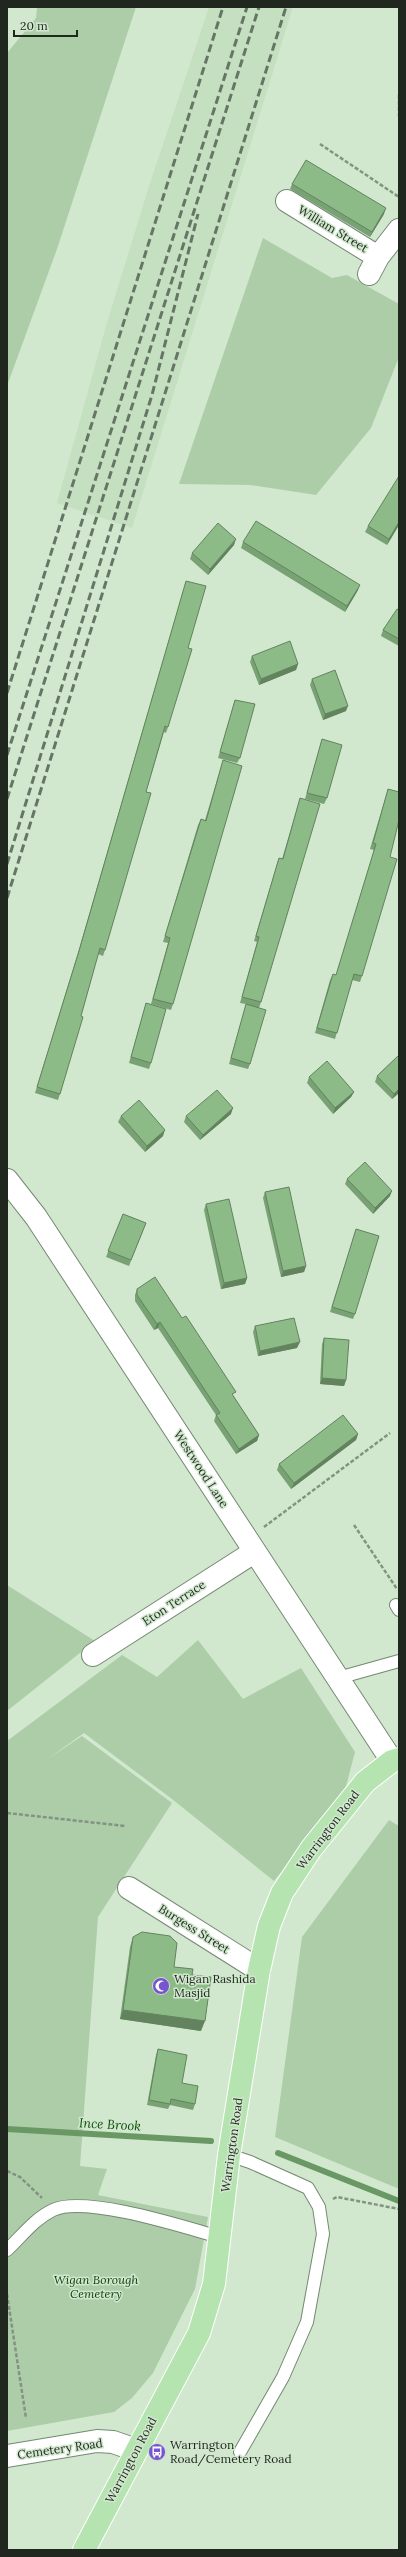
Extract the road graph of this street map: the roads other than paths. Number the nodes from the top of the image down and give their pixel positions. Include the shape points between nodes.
1 (287, 201) dead end
2 (399, 230) edge
3 (7, 1180) edge
4 (251, 1546) junction
5 (93, 1655) dead end
6 (399, 1661) edge
7 (338, 1678) junction
8 (396, 1760) edge
9 (129, 1888) dead end
10 (259, 1970) junction
11 (229, 2155) junction
12 (219, 2237) junction
13 (7, 2250) edge
14 (136, 2450) junction
15 (240, 2452) dead end
16 (7, 2456) edge
17 (84, 2550) edge

1 - 2 street, William Street via 374,265
3 - 4 street, Westwood Lane via 36,1216
4 - 5 street, Eton Terrace
4 - 7 street, Westwood Lane
6 - 7 lane
7 - 8 street, Westwood Lane
8 - 10 main road, Warrington Road via 365,1782 351,1798 311,1849 282,1893 269,1926
9 - 10 street, Burgess Street
10 - 11 main road, Warrington Road
11 - 12 main road, Warrington Road
11 - 15 lane via 308,2188 319,2207 323,2234 308,2322 283,2377
12 - 13 lane via 139,2215 71,2205 53,2210 35,2221
12 - 14 main road, Warrington Road via 214,2284 199,2333
14 - 16 street, Cemetery Road via 113,2442 97,2441
14 - 17 main road, Warrington Road

